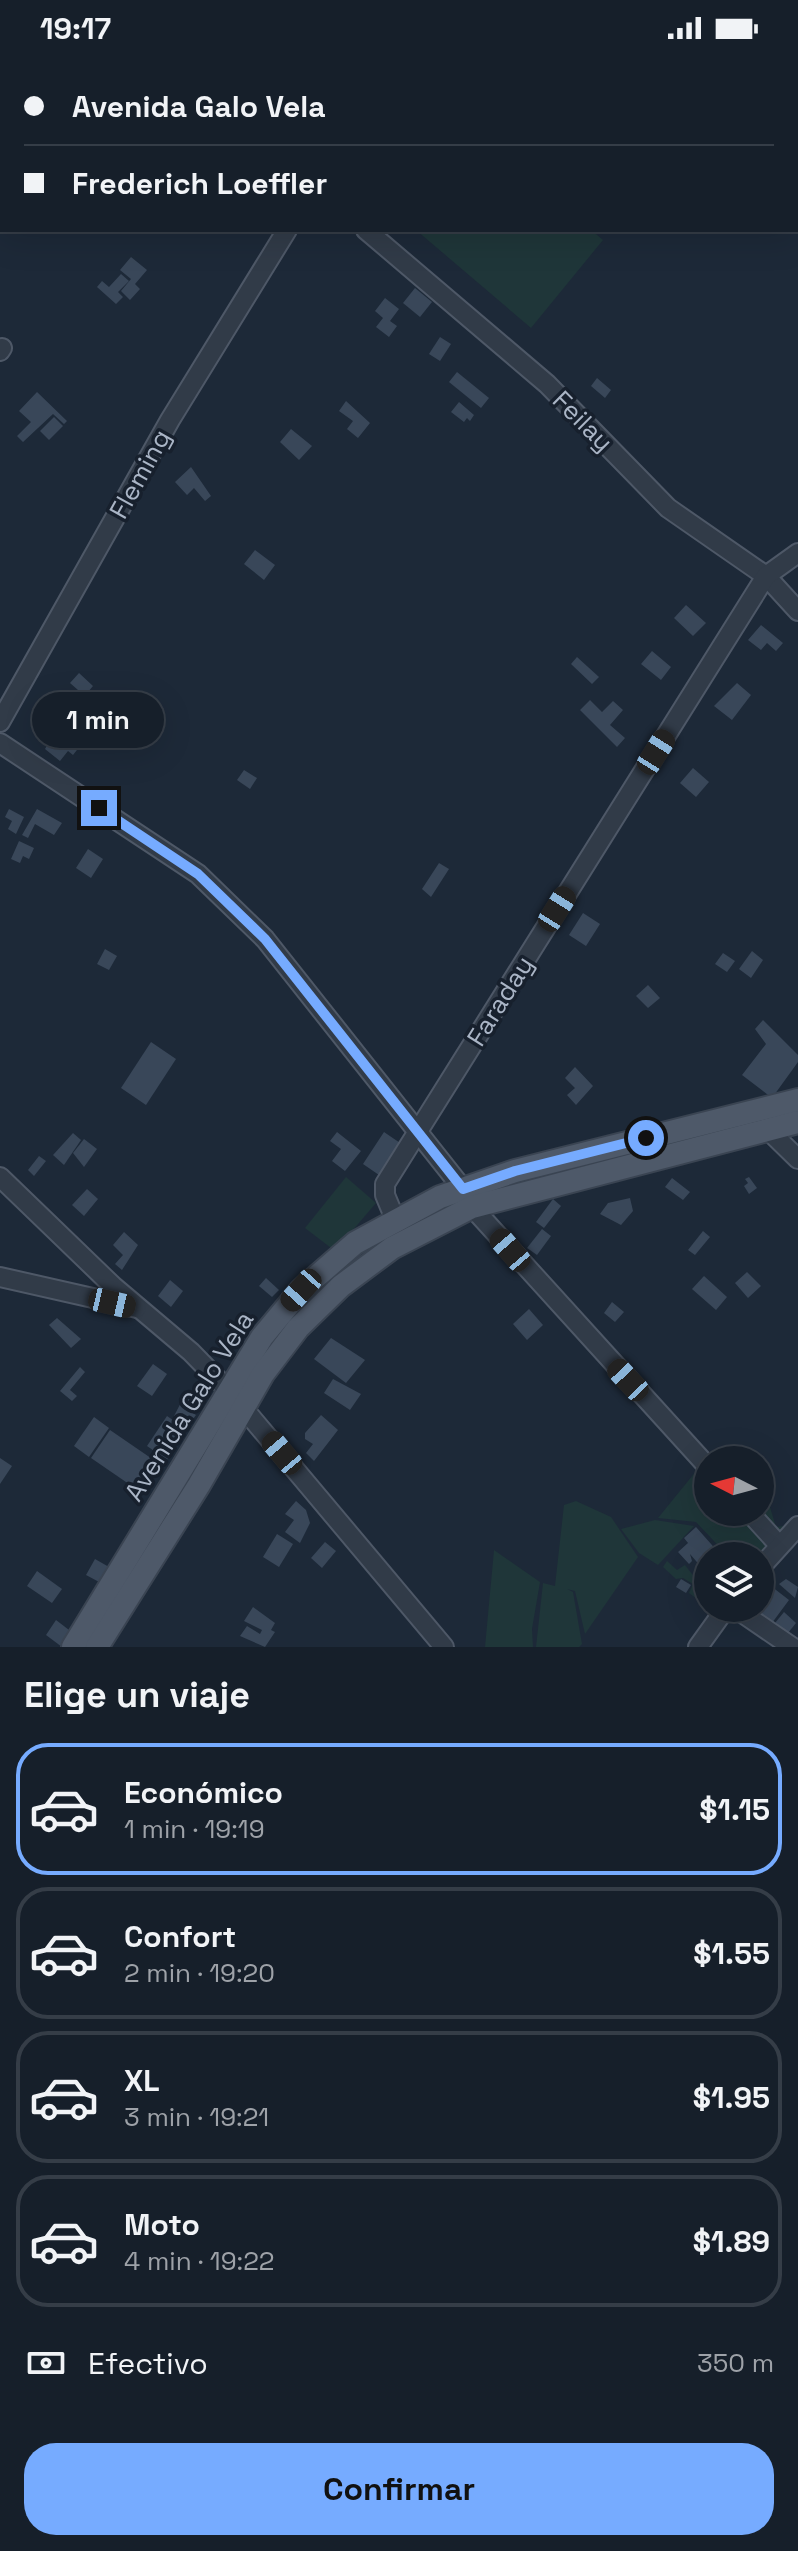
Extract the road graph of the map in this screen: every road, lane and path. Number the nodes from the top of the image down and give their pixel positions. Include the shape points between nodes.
1 (286, 232) edge
2 (368, 232) edge
3 (798, 553) edge
4 (766, 576) junction
5 (798, 611) edge
6 (0, 722) edge
7 (0, 743) edge
8 (798, 1100) edge
9 (752, 1113) junction
10 (798, 1122) edge
11 (767, 1131) junction
12 (418, 1132) junction
13 (798, 1159) edge
14 (0, 1177) edge
15 (468, 1198) junction
16 (395, 1219) junction
17 (0, 1277) edge
18 (140, 1309) junction
19 (236, 1399) junction
20 (694, 1451) edge
21 (762, 1526) edge
22 (798, 1526) edge
23 (779, 1545) junction
24 (774, 1551) edge
25 (716, 1622) edge
26 (755, 1622) edge
27 (73, 1647) edge
28 (97, 1647) edge
29 (444, 1647) edge
30 (698, 1647) edge
31 (792, 1647) edge

1 - 6 street, Fleming via 170,420
2 - 4 street, Feilay via 547,384 668,508
3 - 4 street, Faraday
4 - 5 street, Feilay
4 - 12 street, Faraday
7 - 12 street via 198,874 265,939
8 - 9 main road, Avenida Galo Vela
9 - 11 street
9 - 15 main road, Avenida Galo Vela via 515,1171
10 - 11 main road, Avenida Galo Vela
11 - 13 street
11 - 15 main road, Avenida Galo Vela
12 - 15 street
12 - 16 street, Faraday via 385,1184
14 - 18 street
15 - 16 main road, Avenida Galo Vela
15 - 19 main road, Avenida Galo Vela via 341,1286
15 - 20 street
16 - 19 main road, Avenida Galo Vela via 355,1243 301,1290 262,1337
17 - 18 street
18 - 19 street
19 - 27 main road, Avenida Galo Vela
19 - 28 main road, Avenida Galo Vela
19 - 29 street
21 - 23 street
22 - 23 street
23 - 24 street
25 - 30 street
26 - 31 street

